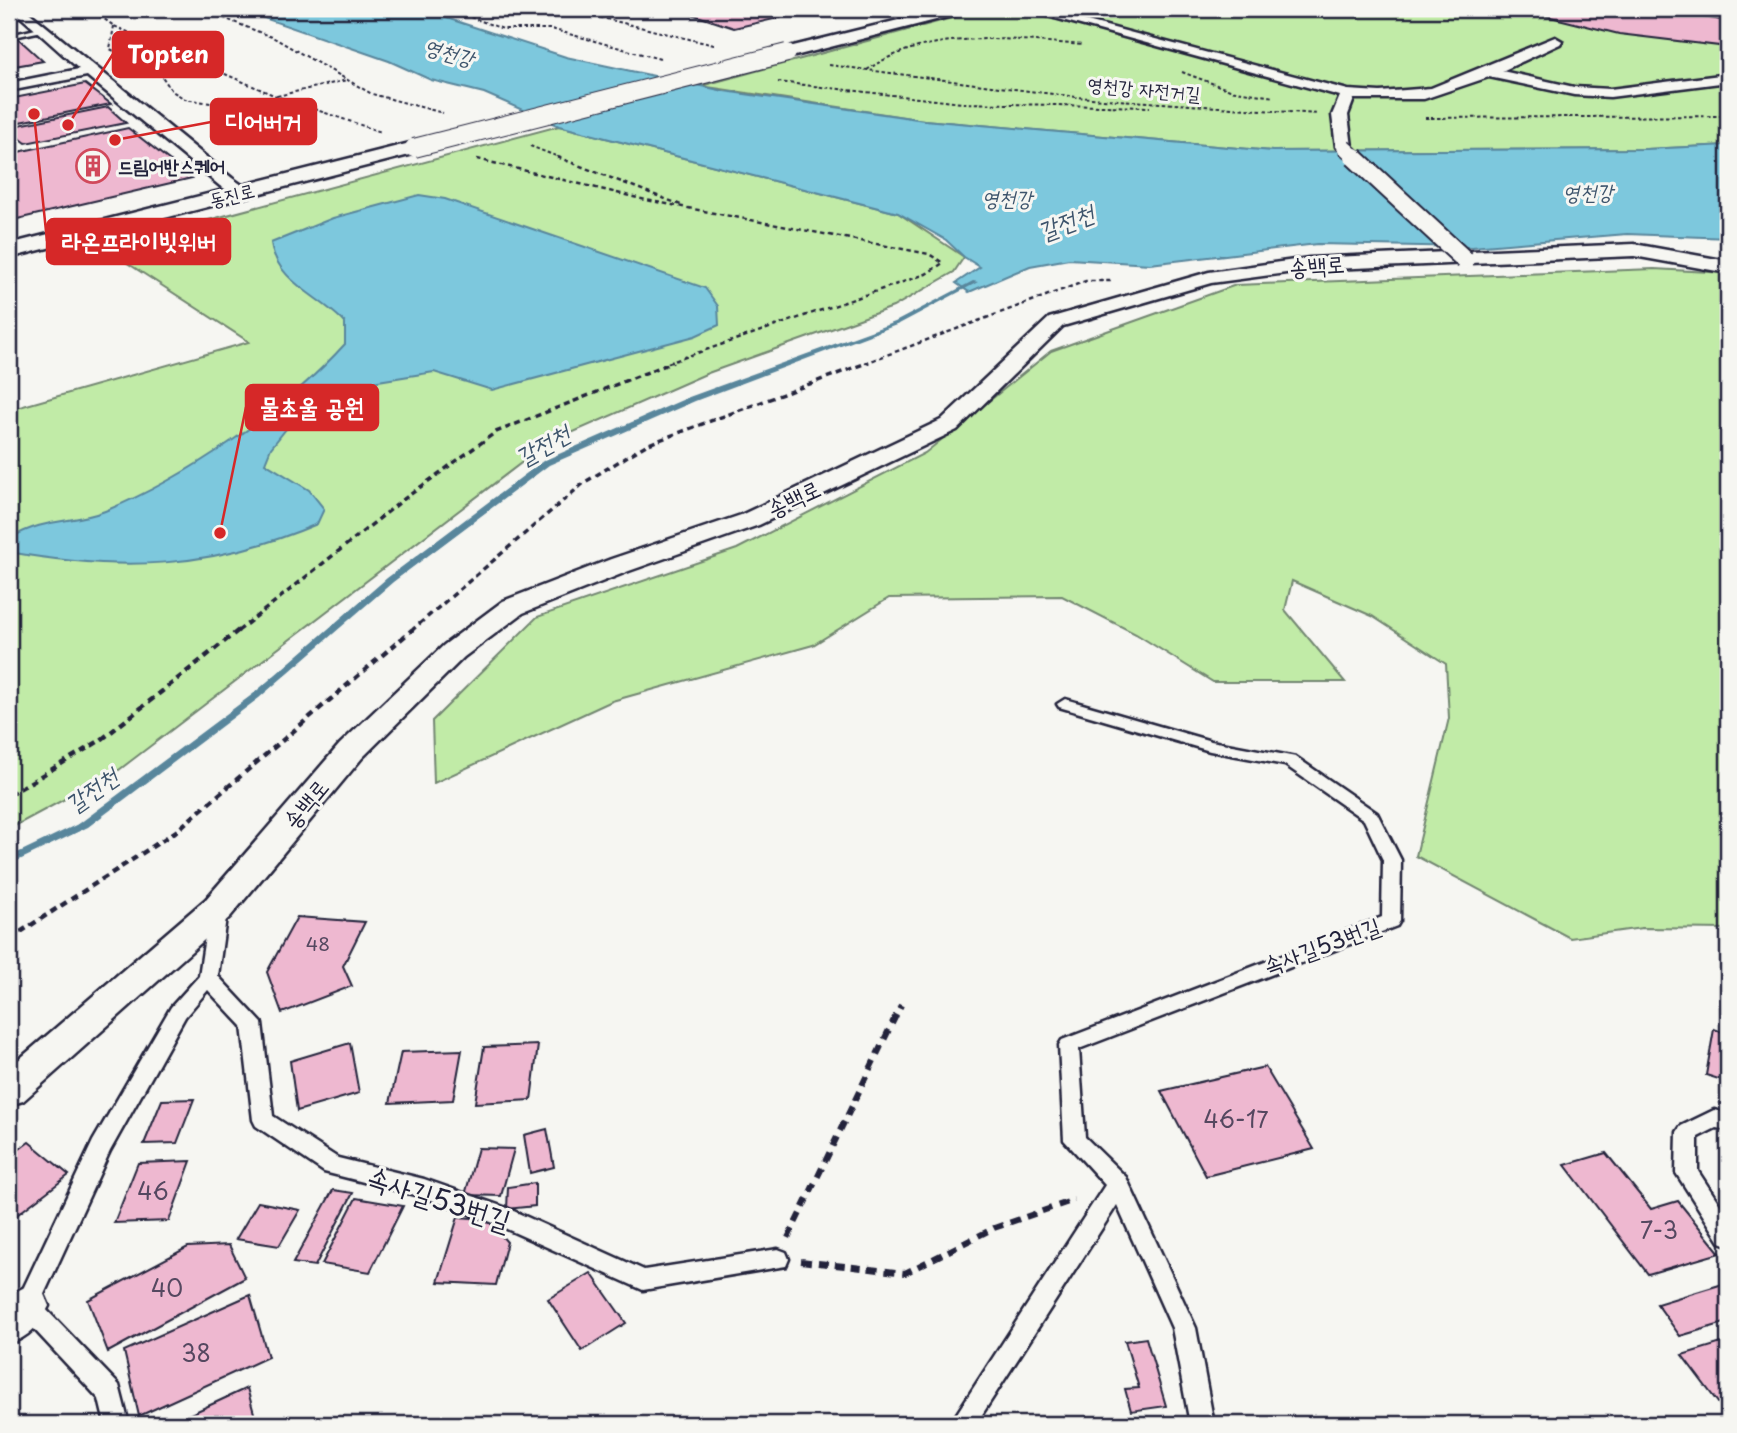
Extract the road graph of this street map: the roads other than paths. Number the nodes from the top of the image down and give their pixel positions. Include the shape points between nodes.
1 (18, 9) edge
2 (915, 9) edge
3 (961, 9) edge
4 (1028, 9) edge
5 (40, 30) junction
6 (14, 35) dead end
7 (1555, 41) dead end
8 (91, 71) junction
9 (1487, 72) junction
10 (1728, 78) edge
11 (9, 87) edge
12 (1348, 94) junction
13 (235, 187) junction
14 (9, 235) edge
15 (9, 251) edge
16 (1465, 260) junction
17 (1728, 267) edge
18 (1065, 704) dead end
19 (218, 908) junction
20 (208, 978) junction
21 (9, 1090) edge
22 (1728, 1122) edge
23 (1118, 1185) junction
24 (1728, 1235) edge
25 (778, 1259) road end
26 (18, 1315) edge
27 (117, 1424) edge
28 (962, 1424) edge
29 (1202, 1424) edge

1 - 5 street
2 - 13 street, 동진로 via 390,138
3 - 13 street, 동진로, bridge via 414,148
4 - 12 street
5 - 6 lane
5 - 8 street
7 - 9 street
8 - 11 street
8 - 13 street
9 - 10 street via 1574,91 1609,93
9 - 12 street via 1433,92 1390,97
12 - 16 street, bridge via 1340,115 1344,147
13 - 14 street, 동진로
13 - 15 street, 동진로
16 - 17 street, 송백로 via 1634,250
16 - 19 street, 송백로 via 1309,264 1209,278 1056,322 949,425 750,520 513,607 454,651 351,751
18 - 23 lane, 속사길53번길 via 1210,746 1290,761 1371,817 1392,860 1391,921 1069,1045 1075,1140
19 - 20 lane
19 - 21 street, 송백로
20 - 25 lane, 속사길53번길 via 252,1023 263,1120 332,1166 424,1188 499,1215 643,1280
20 - 26 lane via 178,1012 101,1147
22 - 24 lane via 1714,1119 1688,1132 1687,1173
23 - 28 lane
23 - 29 lane, 속사길53번길 via 1185,1328
26 - 27 lane via 110,1392

